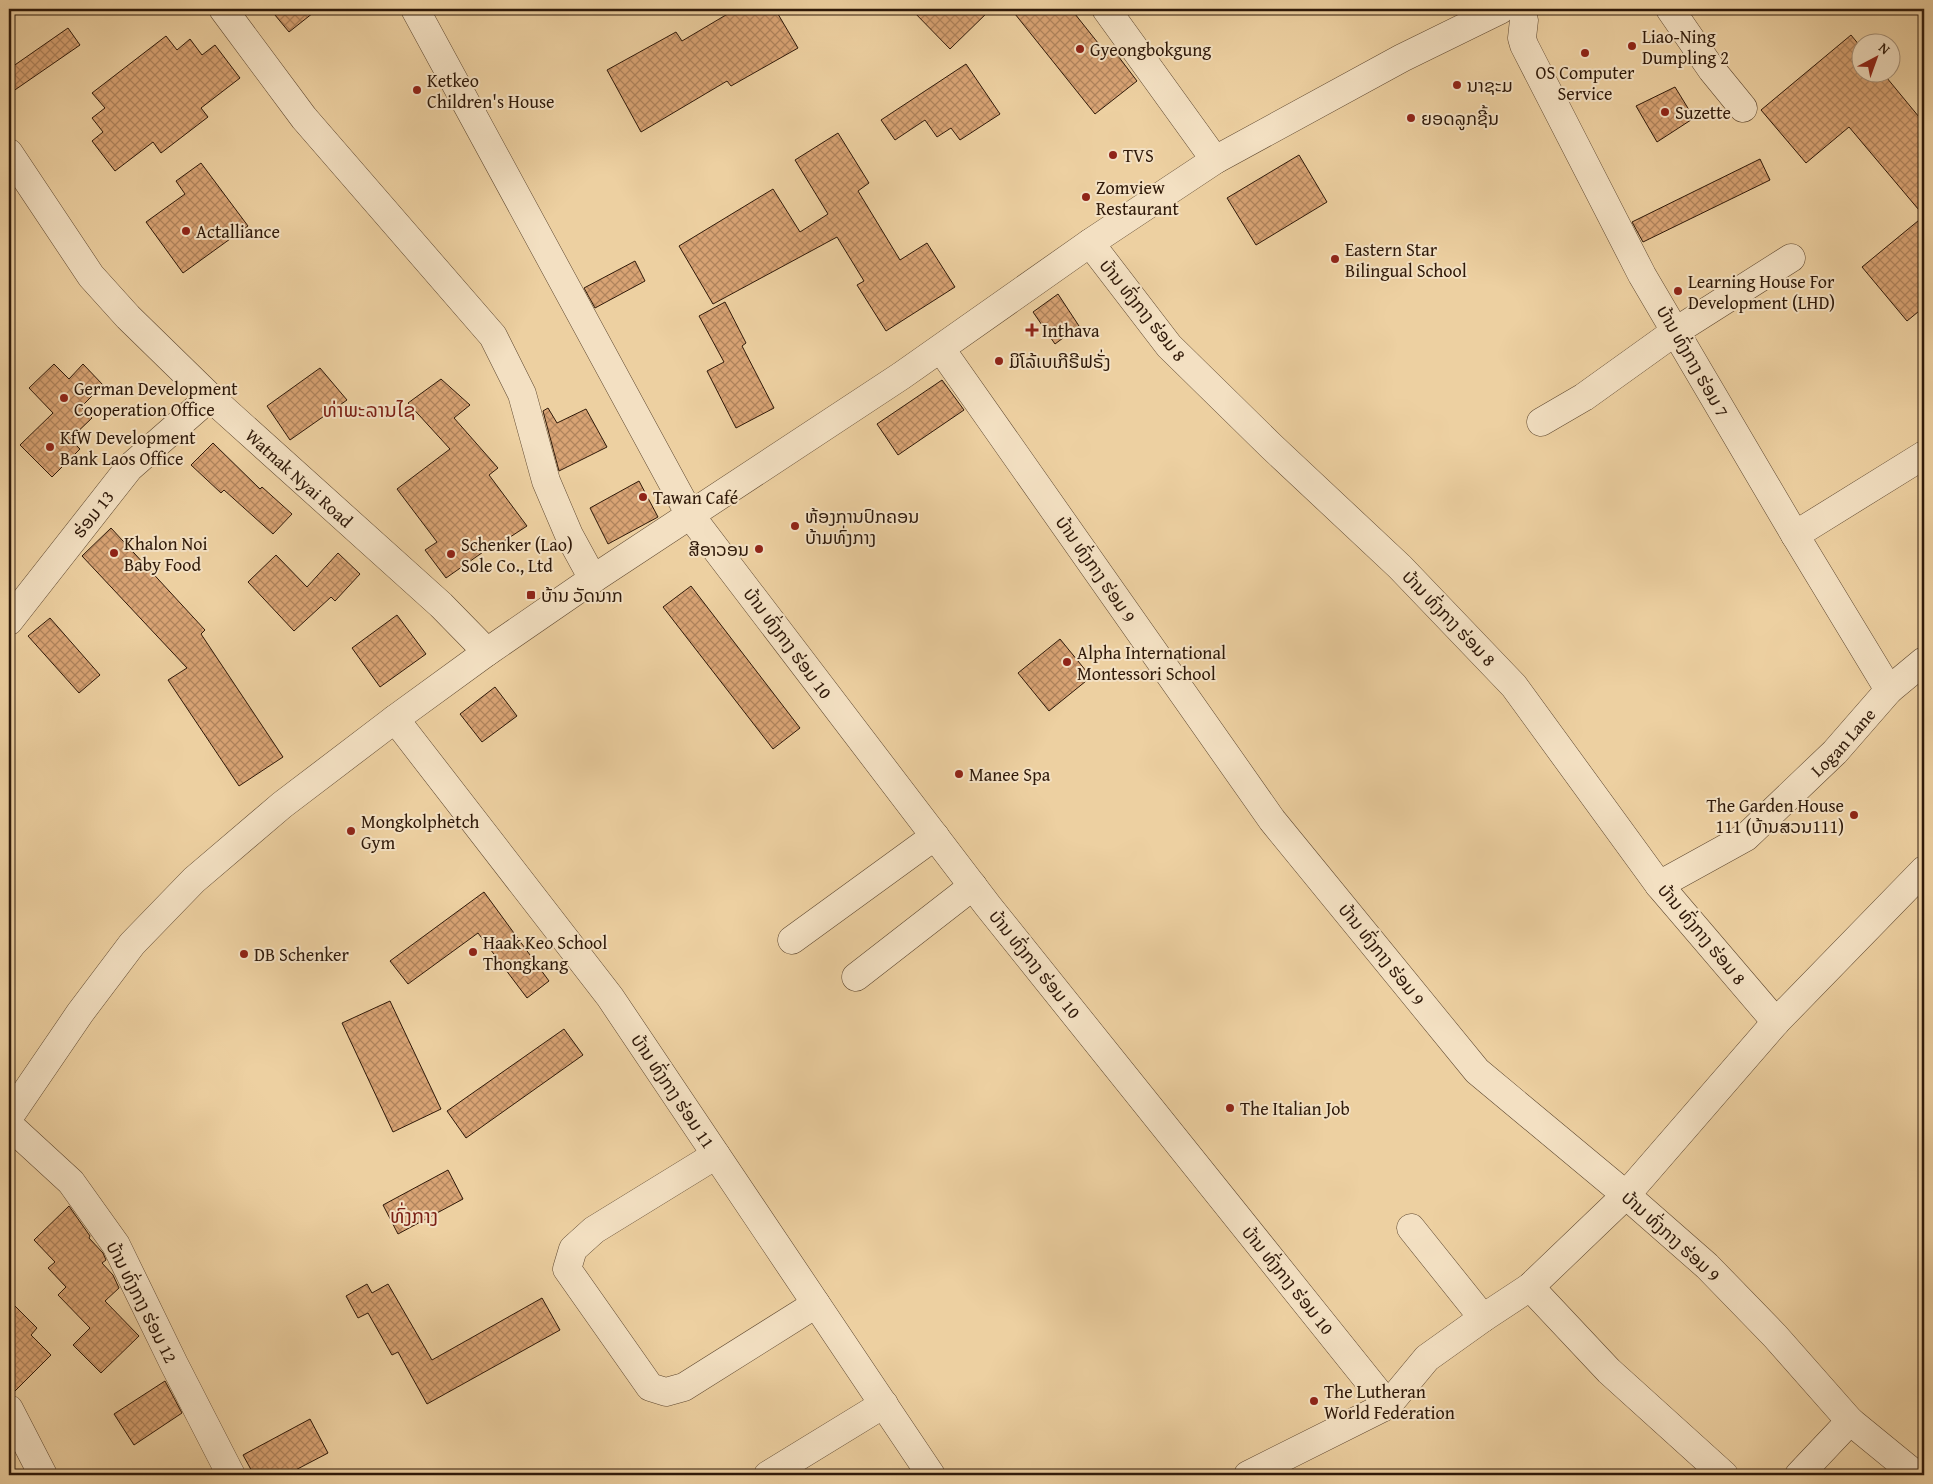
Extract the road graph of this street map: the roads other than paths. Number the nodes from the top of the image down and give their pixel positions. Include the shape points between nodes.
1 (223, 9) edge
2 (415, 9) edge
3 (1106, 9) edge
4 (1670, 9) edge
5 (1516, 12) edge
6 (1742, 108) dead end
7 (9, 153) edge
8 (1215, 160) junction
9 (1090, 243) junction
10 (1791, 258) dead end
11 (1676, 331) junction
12 (941, 349) junction
13 (210, 397) junction
14 (1542, 422) dead end
15 (1924, 455) edge
16 (690, 515) junction
17 (1795, 535) junction
18 (592, 579) junction
19 (9, 621) edge
20 (487, 652) junction
21 (1924, 661) edge
22 (1889, 690) junction
23 (396, 720) junction
24 (935, 836) junction
25 (1924, 870) edge
26 (1659, 885) junction
27 (973, 886) junction
28 (792, 940) dead end
29 (856, 978) dead end
30 (1776, 1022) junction
31 (9, 1117) edge
32 (9, 1125) edge
33 (716, 1155) junction
34 (1626, 1195) junction
35 (1411, 1228) dead end
36 (1530, 1288) junction
37 (816, 1304) junction
38 (1483, 1318) junction
39 (884, 1404) junction
40 (1388, 1405) junction
41 (9, 1409) edge
42 (1850, 1421) junction
43 (44, 1475) edge
44 (231, 1475) edge
45 (768, 1475) edge
46 (931, 1475) edge
47 (1248, 1475) edge
48 (1724, 1475) edge
49 (1799, 1475) edge
50 (1916, 1475) edge

1 - 18 street via 304,118 493,336 522,394 546,481
2 - 16 street, ບ້ານ ທົ່ງກາງ ຮ່ອມ 10
3 - 8 street
4 - 6 street
5 - 8 street via 1402,58
5 - 11 street, ບ້ານ ທົ່ງກາງ ຮ່ອມ 7 via 1524,45 1649,271
7 - 13 street, Watnak Nyai Road via 91,276
8 - 9 street
9 - 12 street
9 - 26 street, ບ້ານ ທົ່ງກາງ ຮ່ອມ 8 via 1168,346 1400,567 1514,686
10 - 11 street
11 - 14 street via 1584,397
11 - 17 street, ບ້ານ ທົ່ງກາງ ຮ່ອມ 7
12 - 16 street
12 - 34 street, ບ້ານ ທົ່ງກາງ ຮ່ອມ 9 via 1278,828 1477,1071
13 - 19 street, ຮ່ອມ 13 via 129,468
13 - 20 street, Watnak Nyai Road via 441,605
15 - 17 street
16 - 18 street
16 - 24 street, ບ້ານ ທົ່ງກາງ ຮ່ອມ 10
17 - 22 street, ບ້ານ ທົ່ງກາງ ຮ່ອມ 7
18 - 20 street
20 - 23 street
21 - 22 street, Logan Lane
22 - 26 street, Logan Lane via 1835,752 1746,837
23 - 31 street via 282,805 194,880 138,938 80,1013
23 - 33 street, ບ້ານ ທົ່ງກາງ ຮ່ອມ 11 via 610,997
24 - 27 street, ບ້ານ ທົ່ງກາງ ຮ່ອມ 10
24 - 28 street
25 - 30 street
26 - 30 street, ບ້ານ ທົ່ງກາງ ຮ່ອມ 8
27 - 29 street
27 - 40 street, ບ້ານ ທົ່ງກາງ ຮ່ອມ 10
30 - 34 street
32 - 44 street, ບ້ານ ທົ່ງກາງ ຮ່ອມ 12 via 70,1182 116,1245
33 - 37 street, ບ້ານ ທົ່ງກາງ ຮ່ອມ 11
33 - 37 street via 594,1230 573,1249 567,1269 650,1387 666,1392 684,1387
34 - 36 street
34 - 42 street, ບ້ານ ທົ່ງກາງ ຮ່ອມ 9 via 1713,1273 1775,1336
35 - 38 street
36 - 38 street
36 - 48 street via 1609,1371
37 - 39 street, ບ້ານ ທົ່ງກາງ ຮ່ອມ 11
38 - 40 street via 1426,1358
39 - 45 street
39 - 46 street, ບ້ານ ທົ່ງກາງ ຮ່ອມ 11
40 - 47 street
41 - 43 street
42 - 49 street
42 - 50 street, ບ້ານ ທົ່ງກາງ ຮ່ອມ 9

